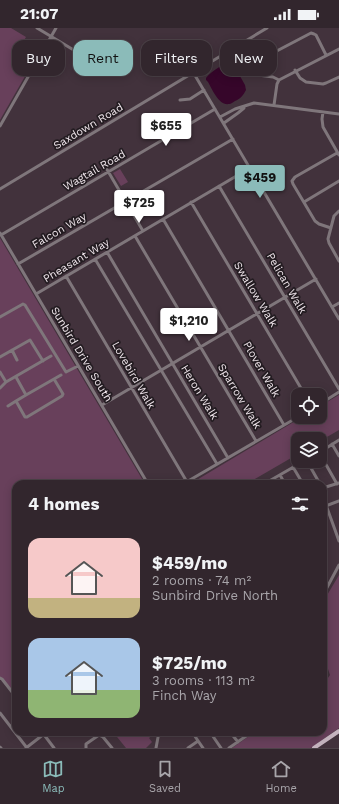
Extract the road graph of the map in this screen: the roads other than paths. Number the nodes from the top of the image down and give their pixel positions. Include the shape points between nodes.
1 (37, 28) edge
2 (56, 28) edge
3 (267, 28) edge
4 (52, 36) junction
5 (58, 40) edge
6 (339, 49) edge
7 (326, 55) junction
8 (212, 61) edge
9 (296, 70) junction
10 (186, 76) edge
11 (195, 76) edge
12 (339, 77) edge
13 (279, 80) junction
14 (204, 90) junction
15 (180, 100) dead end
16 (274, 105) junction
17 (245, 106) junction
18 (216, 109) junction
19 (323, 112) junction
20 (339, 114) edge
21 (220, 117) junction
22 (224, 123) junction
23 (0, 126) edge
24 (233, 139) junction
25 (338, 154) edge
26 (102, 161) dead end
27 (250, 168) junction
28 (108, 172) junction
29 (339, 181) edge
30 (219, 186) junction
31 (0, 189) edge
32 (125, 202) junction
33 (191, 202) junction
34 (304, 202) junction
35 (339, 211) edge
36 (163, 219) junction
37 (331, 228) junction
38 (143, 231) junction
39 (1, 234) edge
40 (135, 236) junction
41 (107, 252) junction
42 (96, 259) junction
43 (339, 261) edge
44 (18, 264) junction
45 (66, 276) junction
46 (316, 279) junction
47 (36, 294) junction
48 (284, 297) junction
49 (339, 303) edge
50 (332, 307) junction
51 (257, 314) junction
52 (0, 316) edge
53 (339, 319) edge
54 (229, 330) junction
55 (200, 347) junction
56 (12, 350) junction
57 (51, 356) dead end
58 (0, 357) edge
59 (17, 360) dead end
60 (43, 361) junction
61 (172, 364) junction
62 (78, 366) junction
63 (161, 370) junction
64 (0, 372) edge
65 (61, 375) dead end
66 (16, 377) junction
67 (54, 379) junction
68 (6, 382) junction
69 (0, 384) edge
70 (0, 388) edge
71 (131, 388) junction
72 (301, 388) edge
73 (339, 389) edge
74 (339, 392) edge
75 (26, 395) junction
76 (327, 400) edge
77 (16, 401) junction
78 (102, 405) junction
79 (8, 406) dead end
80 (291, 420) edge
81 (284, 425) junction
82 (339, 440) edge
83 (256, 441) junction
84 (332, 444) junction
85 (327, 448) edge
86 (339, 456) edge
87 (228, 458) junction
88 (216, 464) junction
89 (327, 465) edge
90 (291, 468) edge
91 (294, 468) edge
92 (310, 468) edge
93 (280, 475) junction
94 (146, 480) edge
95 (183, 480) edge
96 (190, 480) edge
97 (272, 480) edge
98 (283, 480) edge
99 (301, 480) edge
100 (317, 480) edge
101 (338, 483) edge
102 (327, 487) edge
103 (339, 501) edge
104 (327, 505) edge
105 (327, 511) edge
106 (339, 541) edge
107 (339, 565) edge
108 (327, 588) edge
109 (0, 678) edge
110 (12, 691) edge
111 (0, 713) edge
112 (12, 729) edge
113 (339, 730) edge
114 (17, 736) edge
115 (40, 736) edge
116 (45, 736) edge
117 (98, 736) edge
118 (100, 736) edge
119 (158, 736) edge
120 (195, 736) edge
121 (213, 736) edge
122 (233, 736) edge
123 (246, 736) edge
124 (198, 741) junction
125 (238, 742) junction
126 (26, 748) edge
127 (54, 748) edge
128 (86, 748) edge
129 (112, 748) edge
130 (156, 748) edge
131 (188, 748) edge
132 (203, 748) edge
133 (221, 748) edge
134 (229, 748) edge
135 (314, 748) edge

1 - 4 street
2 - 4 street
3 - 8 street, Saxdown Road
4 - 5 street
4 - 23 street
6 - 7 street
7 - 9 street
7 - 13 street via 316,35 311,33 254,62 253,68 258,74
9 - 12 street via 300,78 306,82 326,84
9 - 13 street
10 - 31 street, Saxdown Road
11 - 14 street
13 - 16 street
14 - 15 street via 190,99
14 - 18 street
16 - 17 street via 252,103
16 - 19 street
17 - 21 street
17 - 22 street
18 - 21 street
18 - 28 street, Wagtail Road
19 - 20 street
19 - 25 street via 323,127
21 - 22 street
22 - 24 street
24 - 27 street
24 - 32 street, Falcon Way
25 - 34 street via 294,178 293,184
26 - 28 street
27 - 30 street, Pheasant Way
27 - 46 street
28 - 32 street
28 - 39 street, Wagtail Road
29 - 34 street
30 - 33 street, Pheasant Way
30 - 48 street, Pelican Walk
32 - 38 street
32 - 44 street, Falcon Way
33 - 36 street, Pheasant Way
33 - 51 street, Swallow Walk
34 - 37 street via 317,223
35 - 37 street via 334,216
36 - 38 street, Pheasant Way
36 - 54 street, Plover Walk
37 - 43 street via 328,241
38 - 40 street, Pheasant Way
39 - 44 street, Sunbird Drive South
40 - 41 street, Pheasant Way
40 - 55 street, Sparrow Walk
41 - 42 street, Pheasant Way
41 - 61 street, Heron Walk
42 - 45 street, Pheasant Way
42 - 63 street
44 - 47 street, Sunbird Drive South
45 - 47 street, Pheasant Way
45 - 71 street, Lovebird Walk
46 - 48 street
46 - 50 street
47 - 62 street, Sunbird Drive South
48 - 51 street
48 - 73 street, Pelican Walk
49 - 50 street
50 - 53 street
51 - 54 street
51 - 72 street, Swallow Walk
52 - 62 street via 25,305 66,372
54 - 55 street
54 - 81 street, Plover Walk
55 - 61 street
55 - 83 street, Sparrow Walk
56 - 58 street
56 - 59 street
56 - 60 street via 30,340
57 - 60 street
60 - 66 street
61 - 63 street
61 - 87 street, Heron Walk
62 - 78 street, Sunbird Drive South
63 - 71 street
63 - 88 street
64 - 68 street
65 - 67 street
66 - 68 street
66 - 75 street
67 - 75 street
67 - 77 street via 62,396 50,404 27,417
68 - 69 street
68 - 70 street
71 - 78 street
71 - 95 street, Lovebird Walk
74 - 76 street
75 - 77 street
77 - 79 street
78 - 94 street, Sunbird Drive South
80 - 81 street
81 - 83 street
82 - 84 street
83 - 87 street
84 - 85 street
84 - 86 street
87 - 88 street
88 - 96 street
89 - 101 street
90 - 93 street
91 - 99 street
92 - 100 street
93 - 97 street
93 - 98 street
101 - 102 street
103 - 104 street
105 - 106 street
107 - 108 street
109 - 110 street
111 - 112 street
113 - 135 main road
114 - 126 street
115 - 126 street
116 - 127 street
117 - 128 street via 86,744
118 - 129 street
119 - 130 street
120 - 124 street
121 - 133 street
122 - 125 street
123 - 125 street
124 - 131 street
124 - 132 street
125 - 134 street

